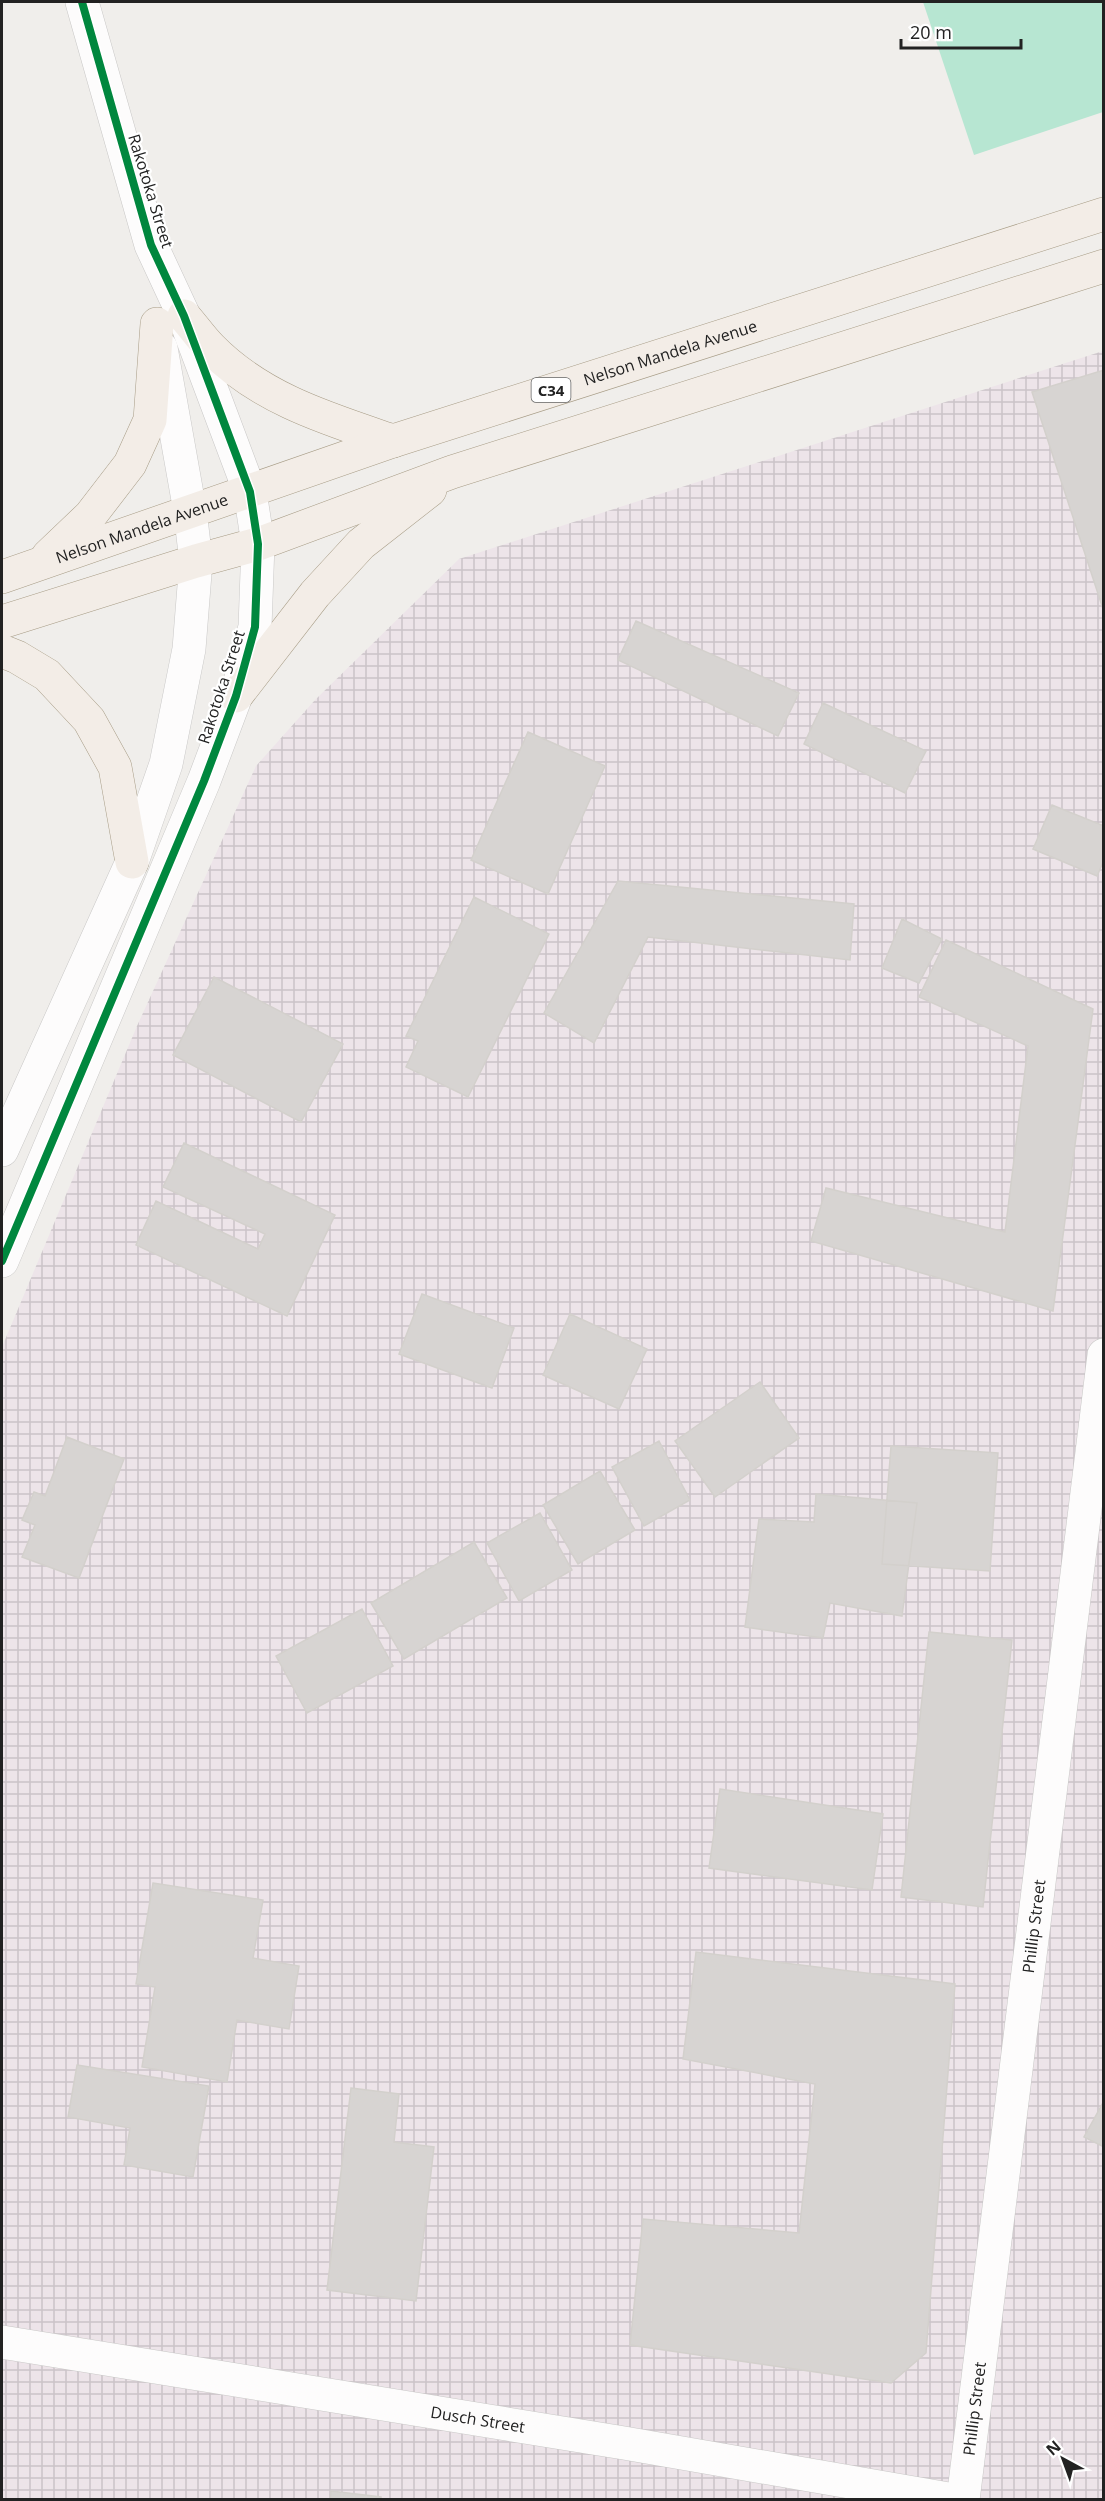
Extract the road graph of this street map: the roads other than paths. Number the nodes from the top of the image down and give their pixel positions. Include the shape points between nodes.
1 (82, 2) edge
2 (1104, 214) edge
3 (1104, 266) edge
4 (170, 320) junction
5 (393, 441) junction
6 (452, 472) junction
7 (250, 492) junction
8 (190, 511) junction
9 (258, 544) junction
10 (196, 561) junction
11 (41, 563) junction
12 (2, 577) edge
13 (2, 622) edge
14 (2, 651) edge
15 (236, 696) junction
16 (132, 862) junction
17 (2, 1149) edge
18 (2, 1261) edge
19 (1104, 1355) edge
20 (2, 2342) edge
21 (954, 2499) edge
22 (963, 2499) edge

1 - 4 street, Rakotoka Street
2 - 5 main road, Nelson Mandela Avenue / C34
3 - 6 main road
4 - 5 main road via 279,398 318,416
4 - 7 street, Rakotoka Street
4 - 8 street, Rakotoka Street
4 - 11 main road via 150,420 130,464 90,516
5 - 7 main road, Nelson Mandela Avenue / C34
6 - 9 main road
6 - 15 main road via 361,544 315,594
7 - 8 main road, Nelson Mandela Avenue / C34
7 - 9 street, Rakotoka Street
8 - 10 street, Rakotoka Street
8 - 11 main road, Nelson Mandela Avenue / C34
9 - 10 main road
9 - 15 street, Rakotoka Street via 255,627
10 - 13 main road
10 - 16 street, Rakotoka Street via 189,649 166,764
11 - 12 main road, Nelson Mandela Avenue / C34
14 - 16 main road via 46,675 89,720 114,767
15 - 18 street, Rakotoka Street
16 - 17 street, Rakotoka Street
19 - 22 street, Phillip Street
20 - 21 street, Dusch Street

